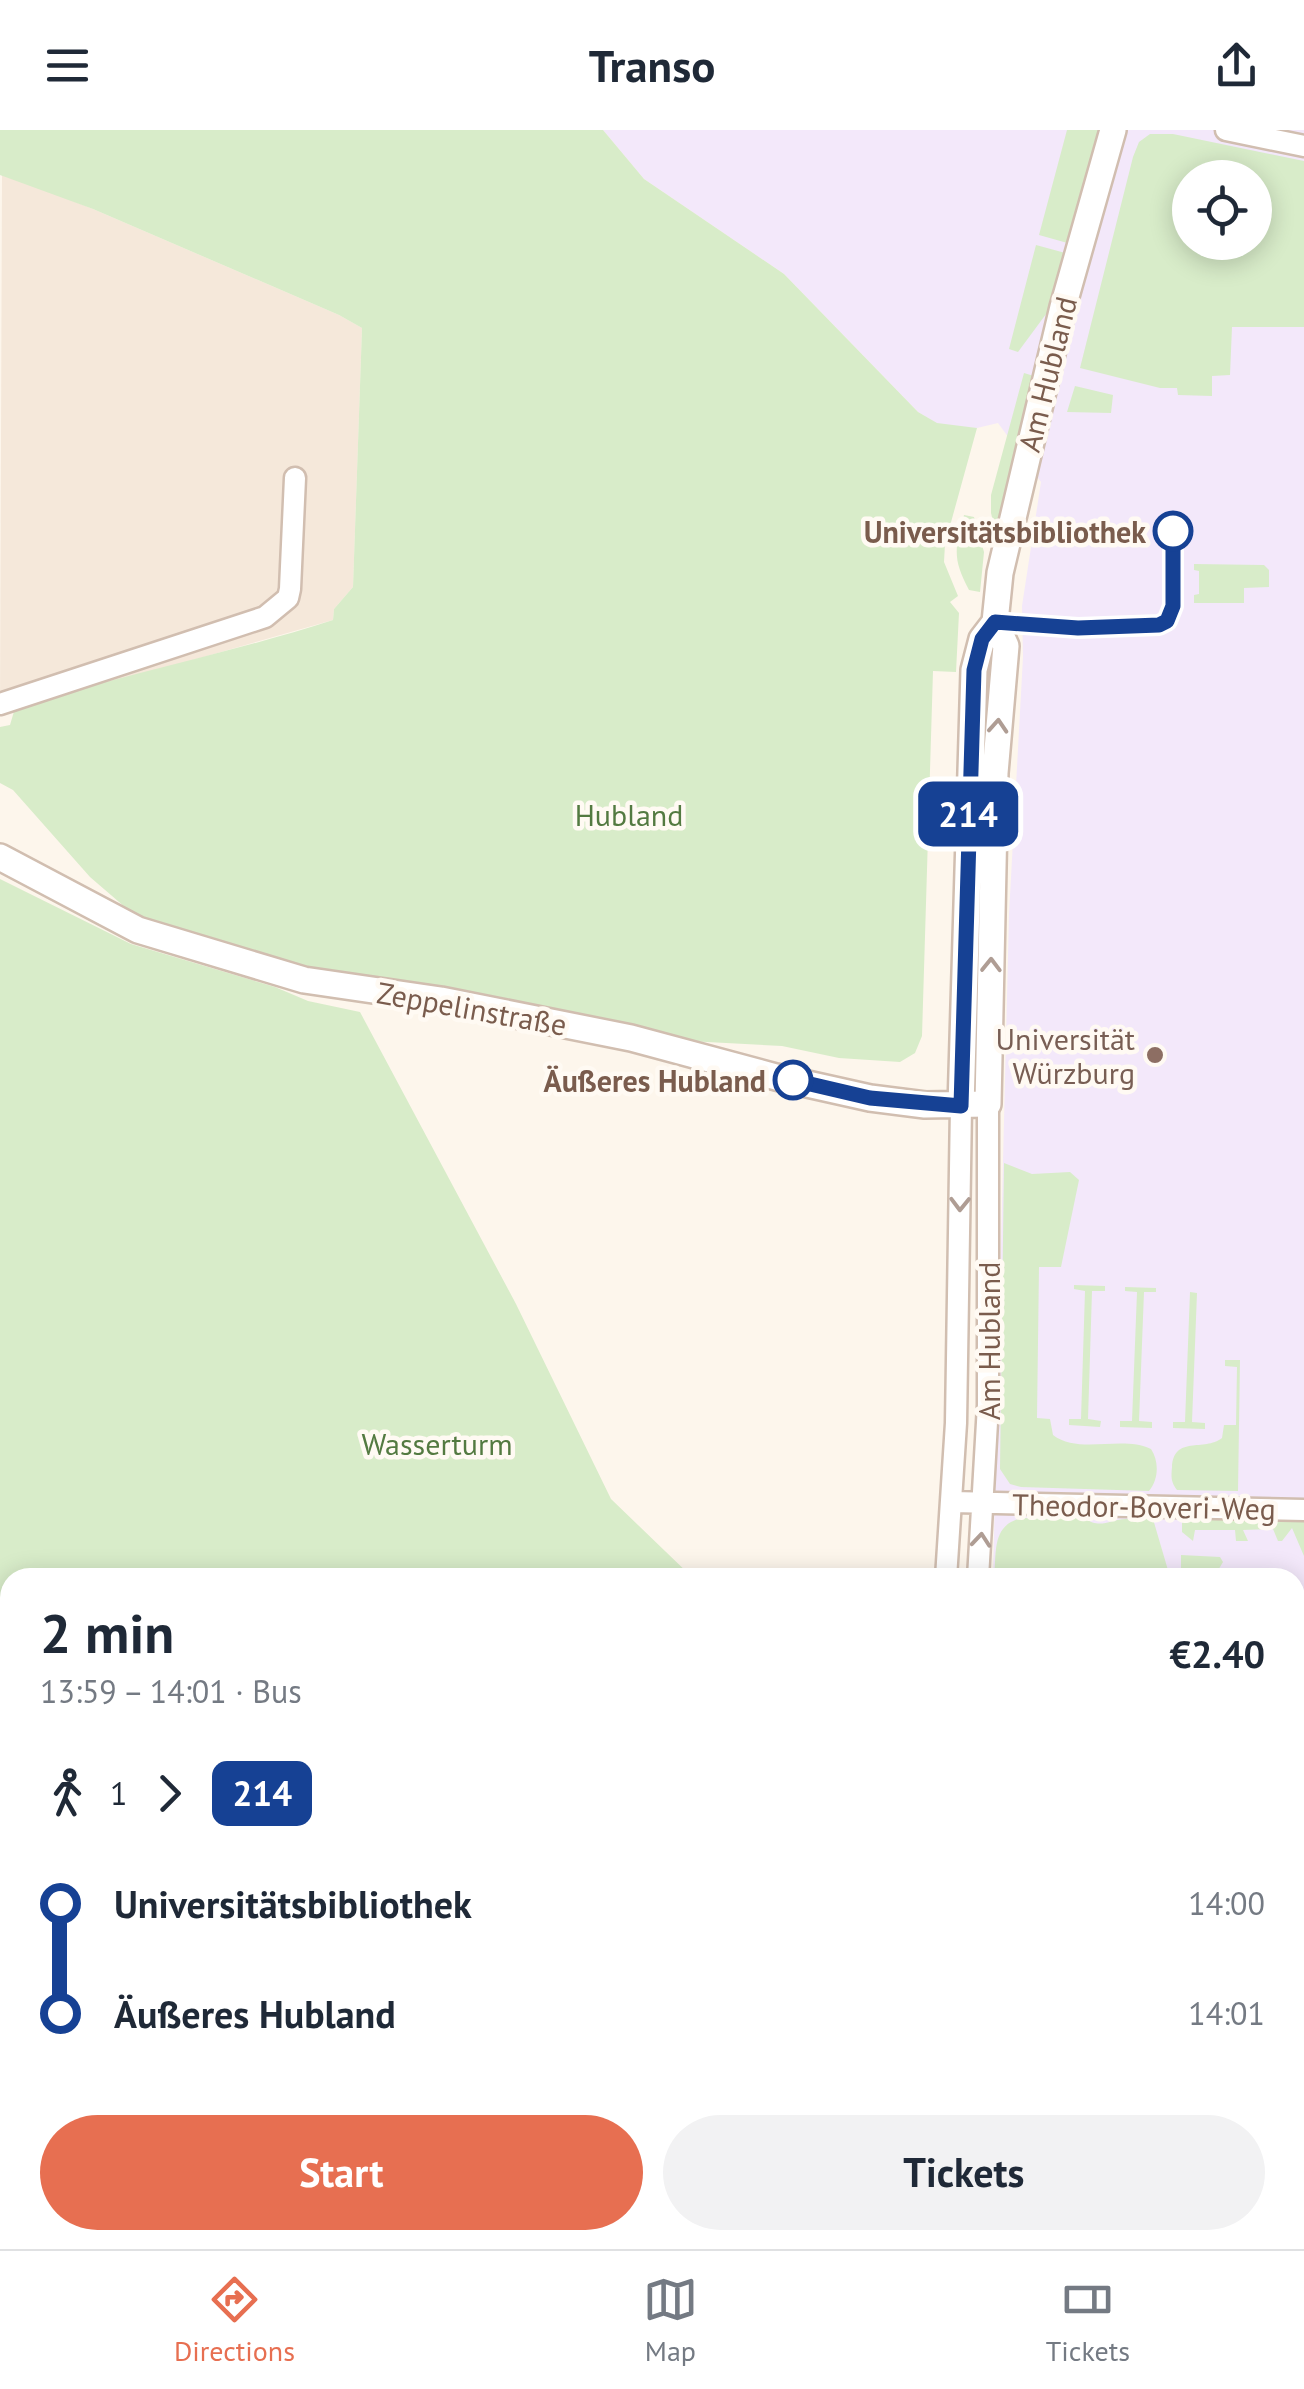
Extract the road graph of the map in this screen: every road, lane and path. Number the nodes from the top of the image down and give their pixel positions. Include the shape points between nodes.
1 (1113, 130) edge
2 (1226, 130) edge
3 (1304, 146) edge
4 (295, 478) dead end
5 (995, 622) junction
6 (0, 704) edge
7 (0, 858) edge
8 (988, 1104) junction
9 (961, 1106) junction
10 (952, 1502) junction
11 (984, 1503) junction
12 (1304, 1510) edge
13 (947, 1568) edge
14 (979, 1568) edge

1 - 5 street, Am Hubland via 1023,468
2 - 3 street
4 - 6 street via 290,589 279,608
8 -> 5 street, Am Hubland via 995,774 1006,646
5 - 9 street, Am Hubland via 982,639 974,670
7 - 9 street, Zeppelinstraße via 138,930 304,980 631,1038 870,1098
8 - 9 street
8 - 11 street, Am Hubland
9 -> 10 street, Am Hubland
10 - 11 street, Theodor-Boveri-Weg
10 - 13 street, Am Hubland
11 - 12 street, Theodor-Boveri-Weg
14 -> 11 street, Am Hubland

